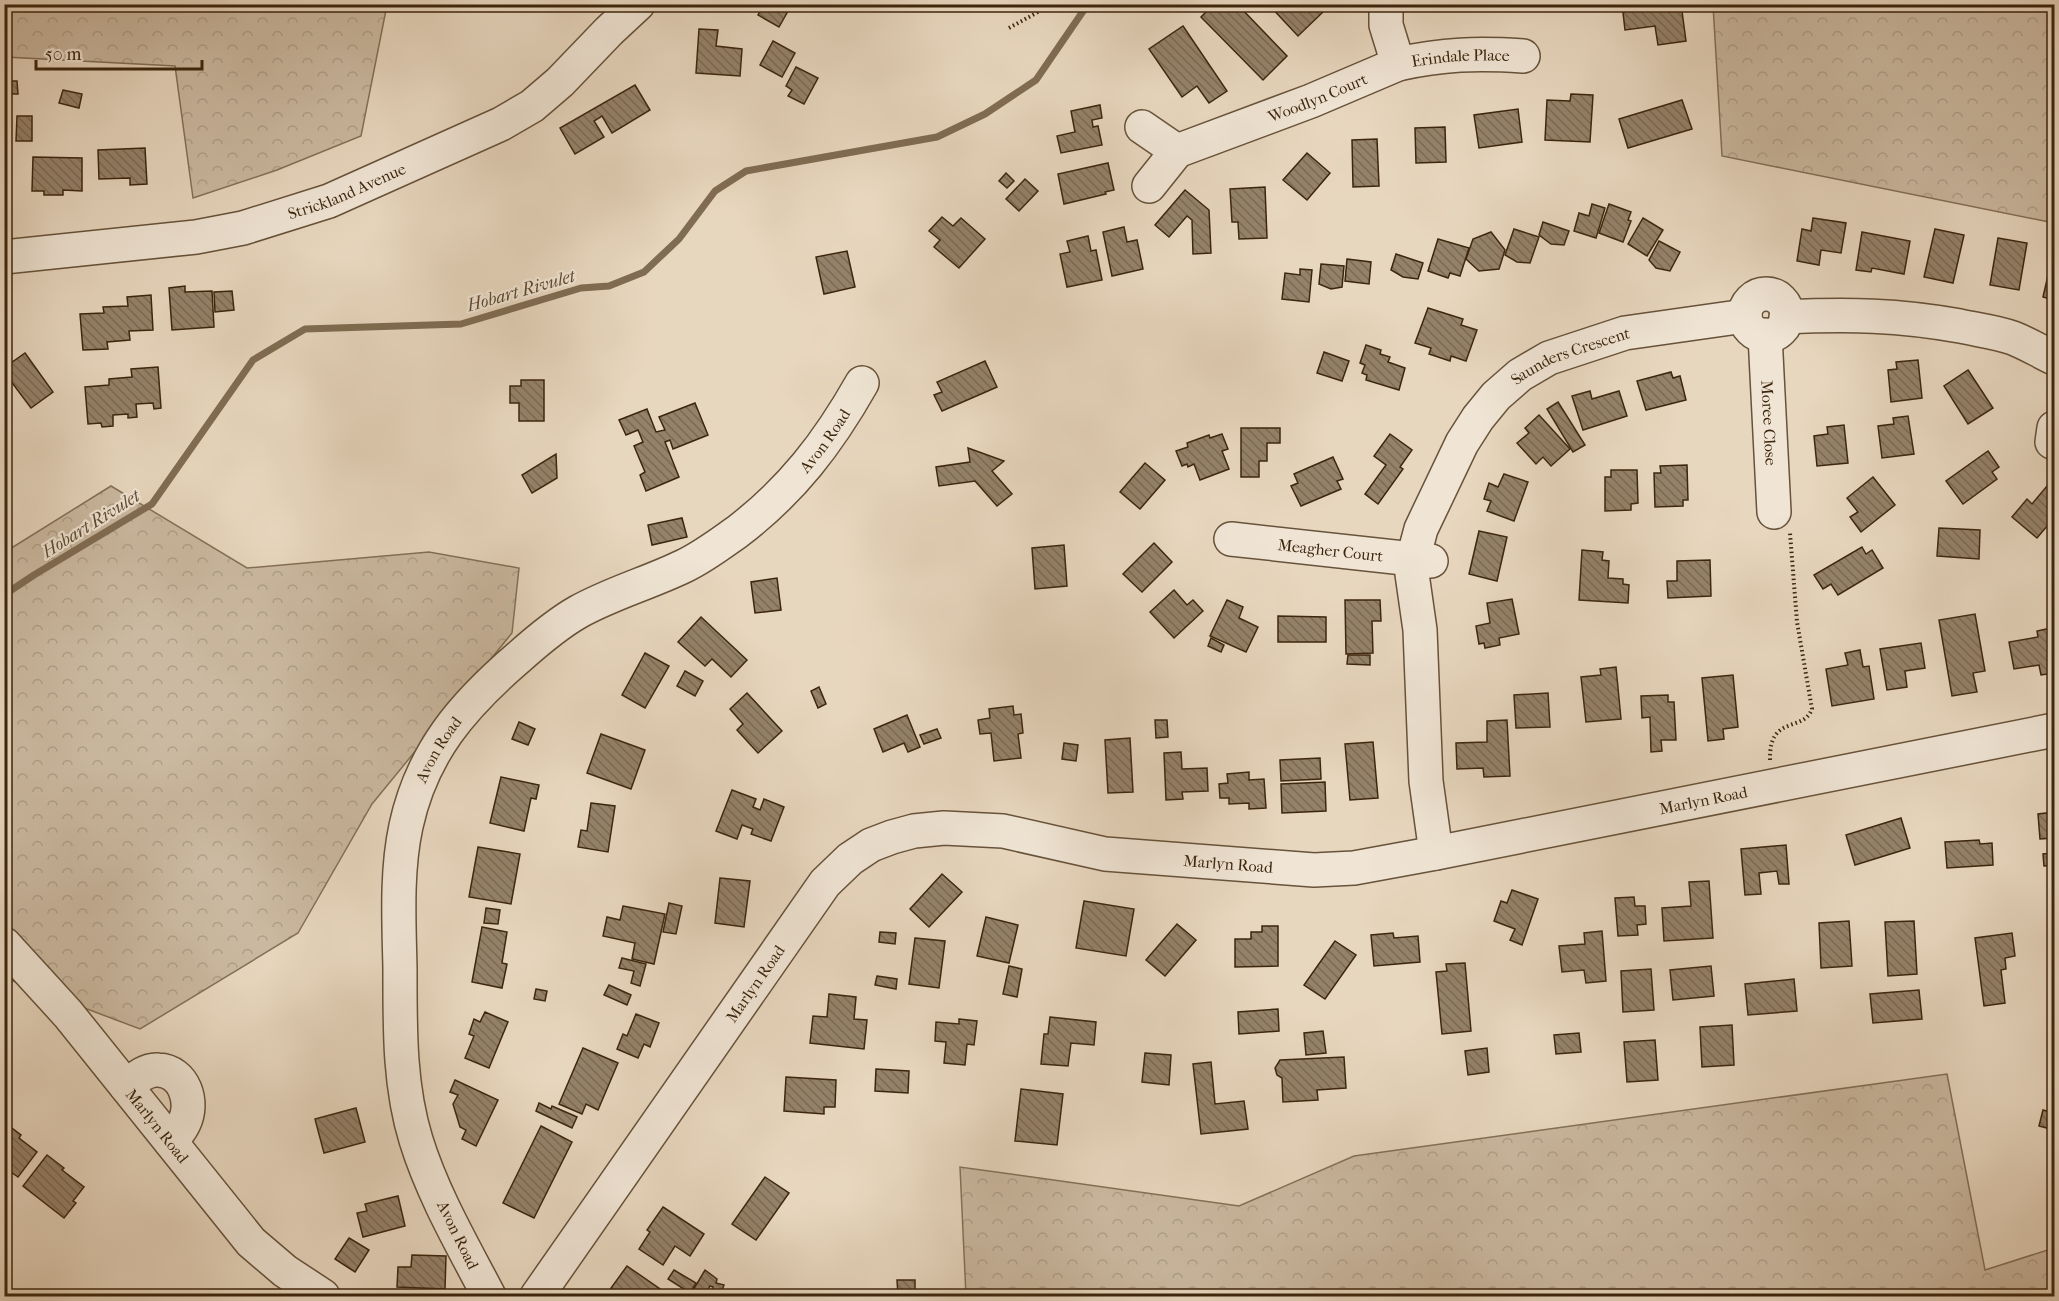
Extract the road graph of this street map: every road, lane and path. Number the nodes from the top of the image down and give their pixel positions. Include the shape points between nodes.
1 (638, 4) edge
2 (1044, 4) edge
3 (1386, 4) edge
4 (1009, 28) dead end
5 (1522, 56) dead end
6 (1398, 64) junction
7 (1142, 127) dead end
8 (1177, 151) junction
9 (1149, 186) dead end
10 (4, 257) edge
11 (1765, 323) junction
12 (1997, 333) junction
13 (2055, 340) edge
14 (2055, 358) edge
15 (862, 383) dead end
16 (1774, 512) joint
17 (1230, 539) dead end
18 (1422, 560) junction
19 (2055, 730) edge
20 (1773, 785) junction
21 (1436, 853) junction
22 (4, 944) edge
23 (126, 1086) junction
24 (171, 1142) junction
25 (323, 1296) edge
26 (489, 1296) edge
27 (537, 1296) edge

1 - 10 street, Strickland Avenue via 532,106 501,124 329,201 243,228 196,237
2 - 4 path via 1038,12
3 - 6 street via 1386,26
5 - 6 street, Erindale Place via 1459,54
6 - 8 street, Woodlyn Court
7 - 8 street
8 - 9 street
11 - 12 street, Saunders Crescent via 1840,314 1878,315
11 - 16 street, Moree Close
11 - 18 street, Saunders Crescent via 1625,333 1550,358 1520,375 1496,396 1462,443 1446,478
12 - 13 street, Saunders Crescent
12 - 14 street, Saunders Crescent
15 - 26 street, Avon Road via 814,458 762,512 714,549 684,566 578,612 489,683 441,738 414,794 401,855 399,909 400,1041 406,1102 435,1187
16 - 20 path via 1790,531 1797,622 1812,709 1772,738
17 - 18 street, Meagher Court
18 - 21 street, Saunders Crescent via 1420,630 1426,781
19 - 20 street, Marlyn Road
20 - 21 street, Marlyn Road
21 - 27 street, Marlyn Road via 1354,868 1314,870 1105,854 1003,831 914,831 871,845 825,883 803,912
22 - 23 street, Marlyn Road
23 - 24 street, Marlyn Road
23 - 24 street via 157,1070 170,1073 183,1085 188,1097 187,1111
24 - 25 street, Marlyn Road via 251,1242

